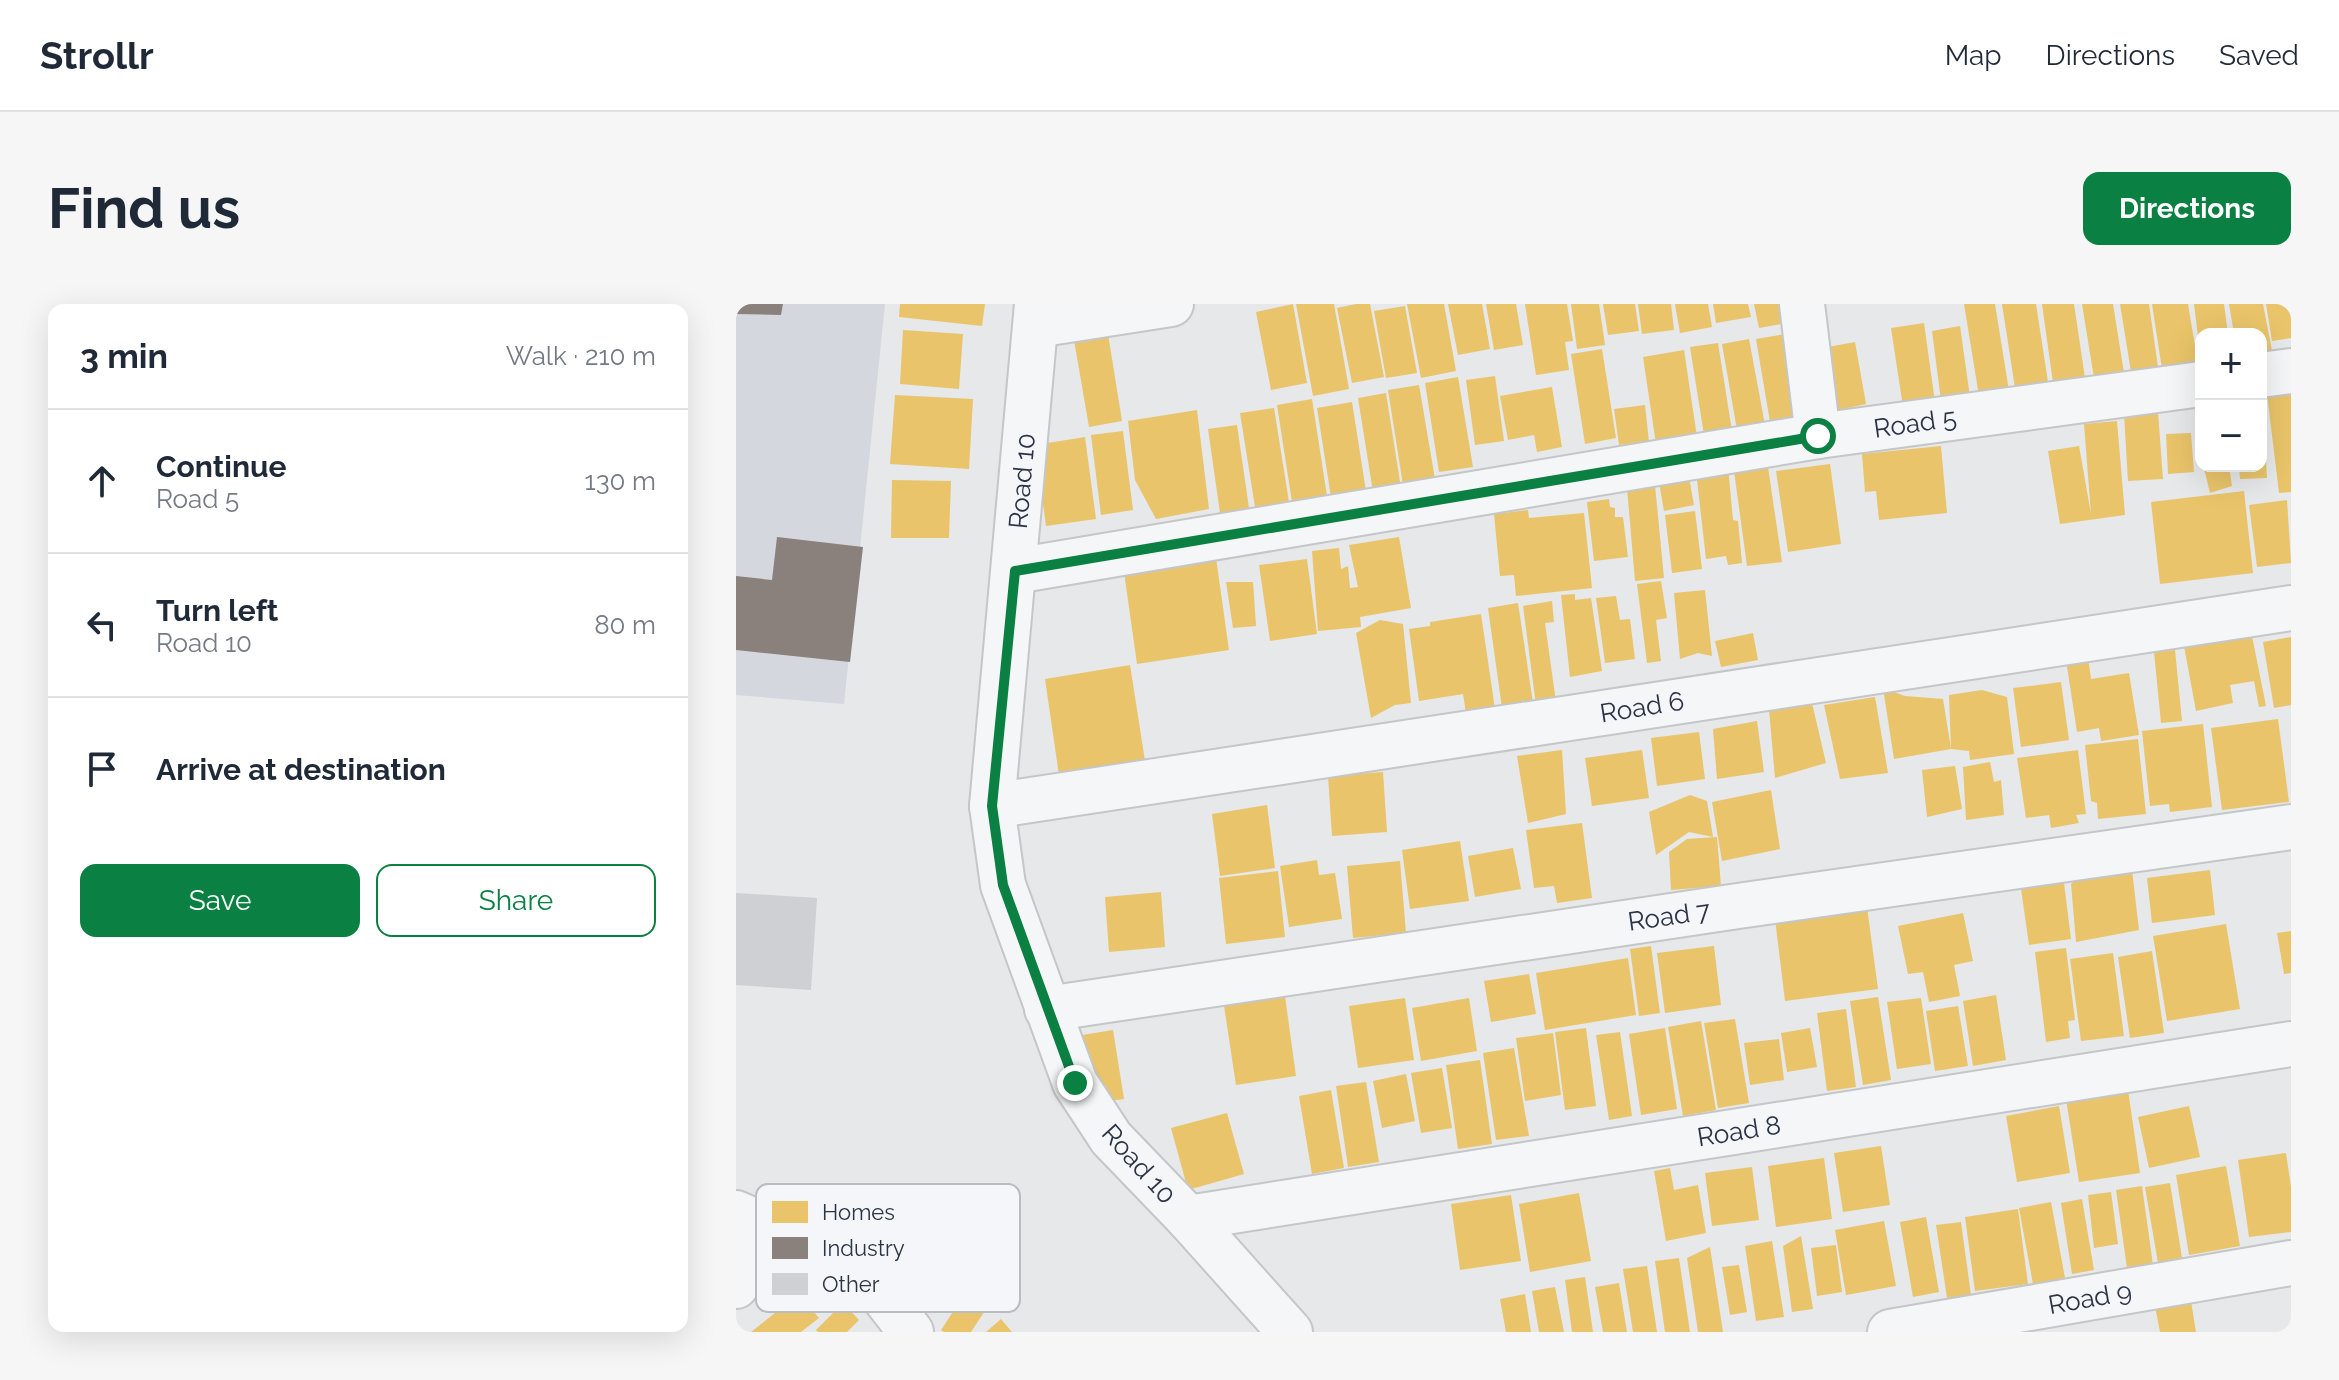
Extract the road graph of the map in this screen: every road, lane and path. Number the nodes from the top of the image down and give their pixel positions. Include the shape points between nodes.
1 (1171, 304) edge
2 (1802, 304) edge
3 (1036, 314) edge
4 (2291, 371) edge
5 (2267, 374) edge
6 (2195, 385) edge
7 (1818, 436) junction
8 (1015, 571) junction
9 (2291, 608) edge
10 (992, 806) junction
11 (2291, 827) edge
12 (1047, 1009) junction
13 (2291, 1044) edge
14 (747, 1218) edge
15 (1188, 1218) junction
16 (2291, 1263) edge
17 (736, 1286) edge
18 (895, 1312) edge
19 (911, 1332) edge
20 (1290, 1332) edge
21 (1890, 1332) edge

1 - 3 street
2 - 7 street
3 - 8 street, Road 10
4 - 5 street
6 - 7 street, Road 5
7 - 8 street, Road 5
8 - 10 street, Road 10
9 - 10 street, Road 6
10 - 12 street, Road 10 via 1003,885
11 - 12 street, Road 7
12 - 15 street, Road 10 via 1075,1083 1111,1138
13 - 15 street, Road 8
14 - 17 street
15 - 20 street, Road 10
16 - 21 street, Road 9
18 - 19 street

